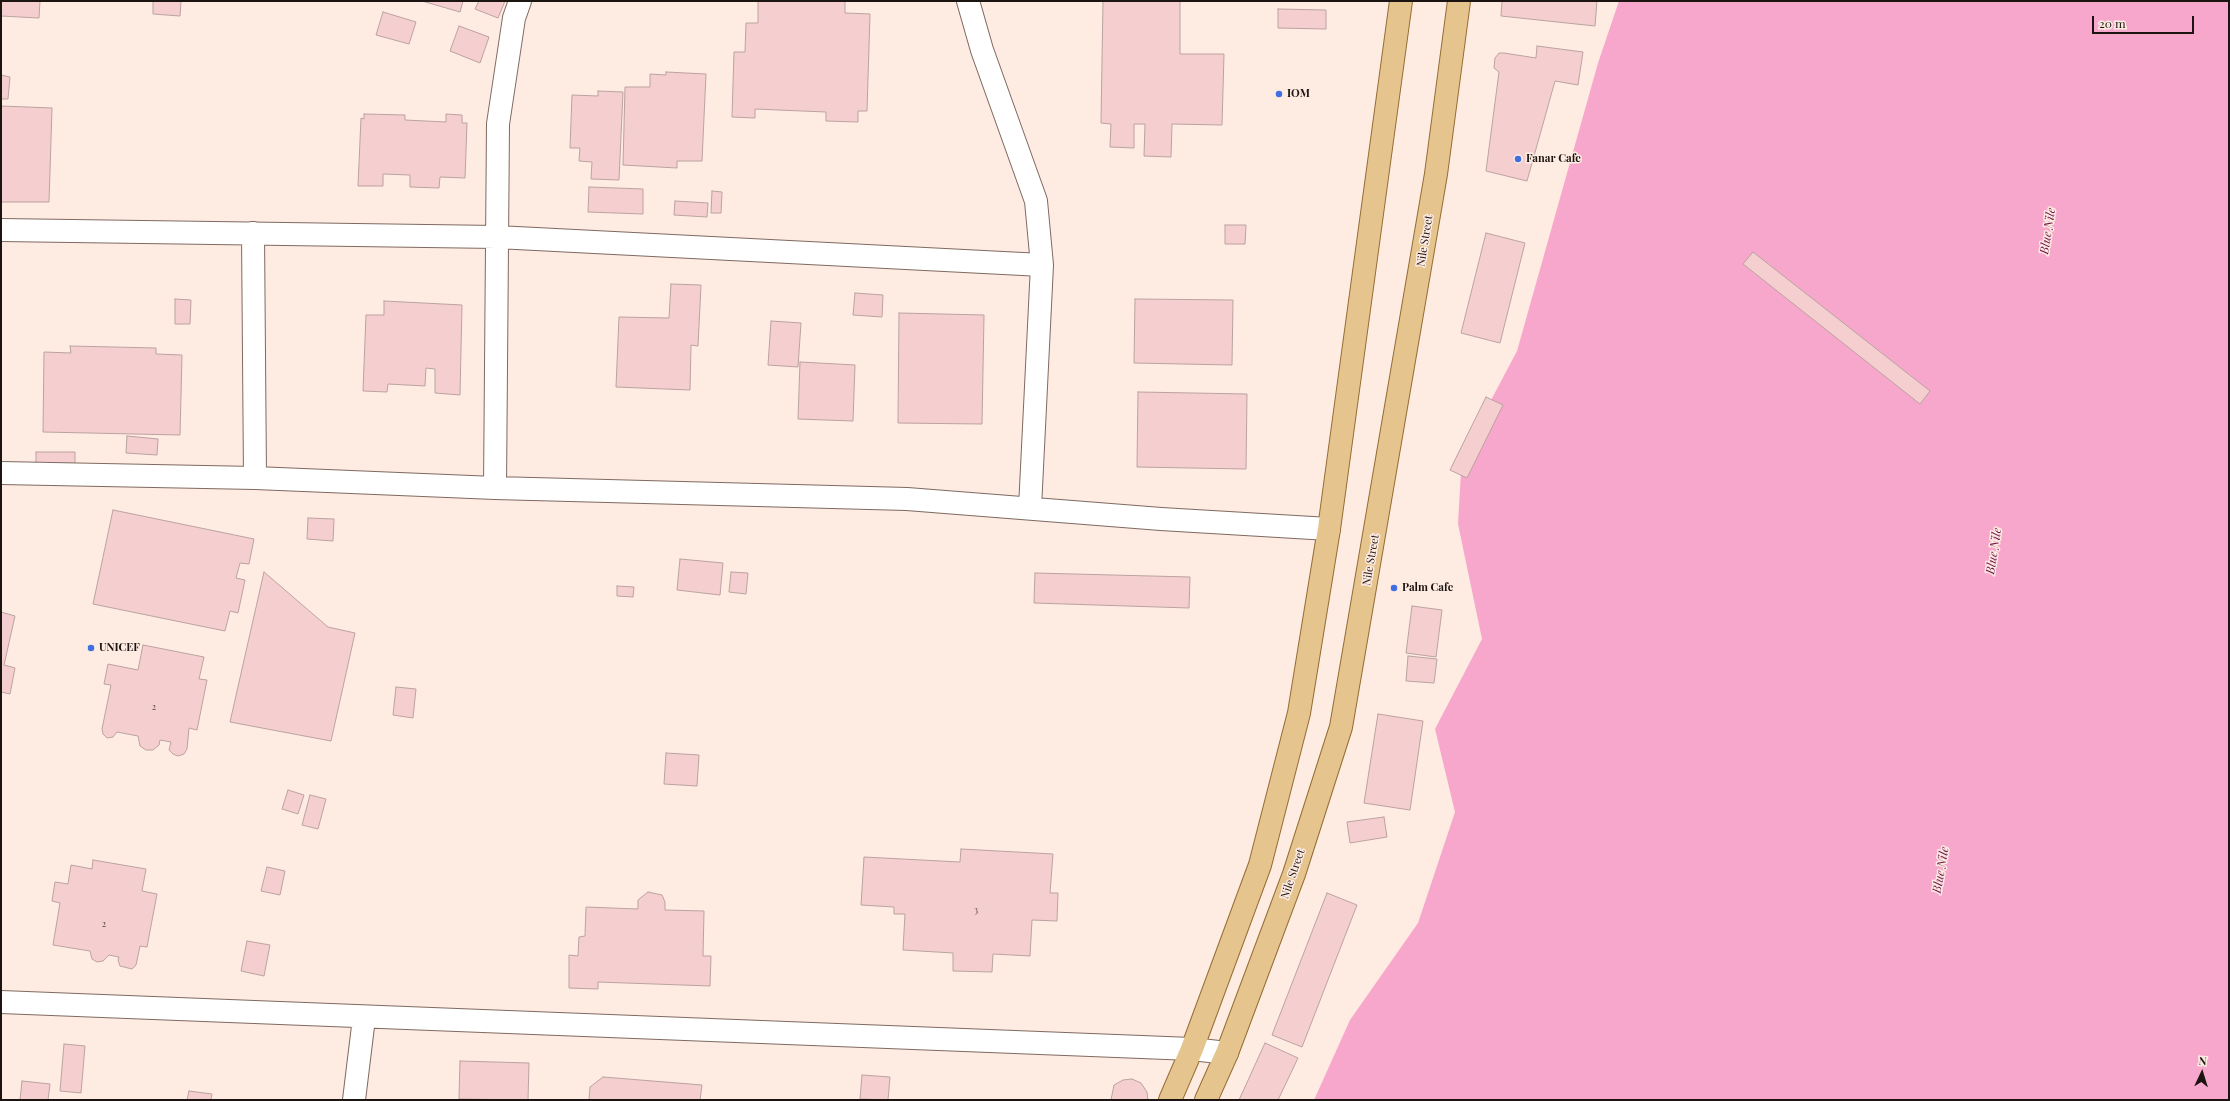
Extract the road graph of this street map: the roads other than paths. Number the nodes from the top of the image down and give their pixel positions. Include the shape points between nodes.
1 (520, 1) edge
2 (968, 1) edge
3 (1401, 1) edge
4 (1459, 1) edge
5 (1, 230) edge
6 (254, 233) junction
7 (497, 237) junction
8 (1042, 265) junction
9 (1, 473) edge
10 (255, 478) junction
11 (495, 488) junction
12 (1030, 508) junction
13 (1329, 529) junction
14 (1, 1002) edge
15 (364, 1018) junction
16 (1192, 1049) junction
17 (1227, 1053) junction
18 (354, 1100) edge
19 (1170, 1100) edge
20 (1206, 1100) edge

1 - 7 street via 514,18 498,124
2 - 8 street via 982,50 1036,201
3 - 13 main road
4 - 17 main road, Nile Street via 1436,174 1341,727 1294,874
5 - 6 street
6 - 7 street
6 - 10 street
7 - 8 street
7 - 11 street
8 - 12 street
9 - 10 street
10 - 11 street
11 - 12 street via 907,499
12 - 13 street
13 - 16 main road via 1299,713 1260,865
14 - 15 street via 215,1009
15 - 16 street
15 - 18 street
16 - 17 street
16 - 19 main road
17 - 20 main road, Nile Street

